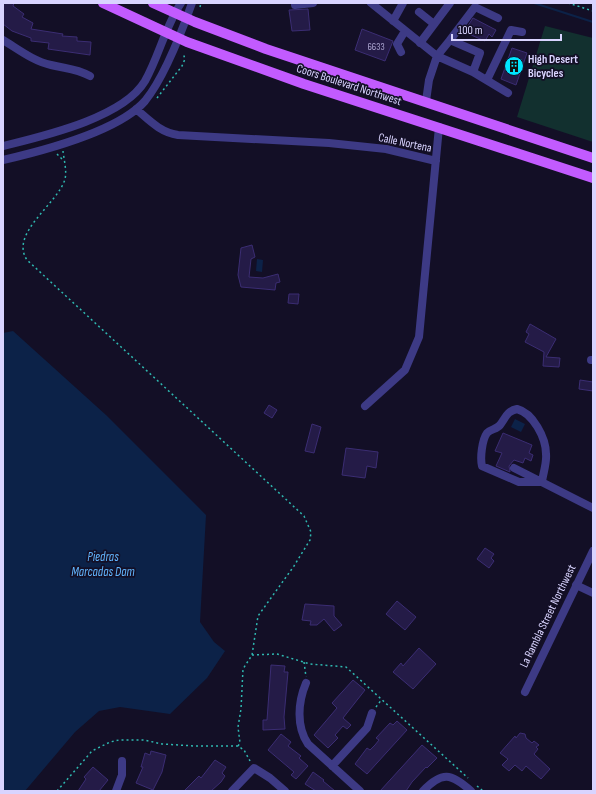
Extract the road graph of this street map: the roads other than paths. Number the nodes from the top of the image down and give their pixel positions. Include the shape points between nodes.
1 (102, 3) edge
2 (153, 3) edge
3 (181, 3) edge
4 (192, 3) edge
5 (312, 3) edge
6 (371, 3) edge
7 (403, 3) edge
8 (450, 3) edge
9 (295, 5) dead end
10 (419, 12) dead end
11 (174, 13) junction
12 (186, 18) junction
13 (498, 18) dead end
14 (393, 21) junction
15 (434, 24) junction
16 (405, 31) junction
17 (522, 32) dead end
18 (165, 33) junction
19 (178, 38) junction
20 (3, 40) edge
21 (450, 40) junction
22 (420, 43) junction
23 (401, 52) dead end
24 (437, 56) junction
25 (473, 72) junction
26 (90, 76) dead end
27 (487, 80) junction
28 (508, 93) dead end
29 (426, 102) junction
30 (136, 109) junction
31 (439, 127) junction
32 (3, 146) edge
33 (593, 158) edge
34 (3, 160) edge
35 (436, 161) junction
36 (593, 178) edge
37 (366, 406) dead end
38 (514, 468) dead end
39 (542, 482) junction
40 (593, 508) edge
41 (593, 551) edge
42 (576, 585) junction
43 (593, 593) edge
44 (306, 683) road end
45 (525, 692) dead end
46 (372, 713) road end
47 (122, 761) dead end
48 (332, 766) junction
49 (116, 791) edge
50 (232, 791) edge
51 (284, 791) edge
52 (360, 791) edge
53 (423, 791) edge
54 (471, 791) edge

1 - 18 main road, Coors Boulevard Northwest
2 - 11 main road, Coors Boulevard Northwest
3 - 11 street
4 - 12 street
5 - 9 street
6 - 14 street
7 - 14 street
8 - 15 street
10 - 15 street
11 - 12 main road, Coors Boulevard Northwest
11 - 18 street
12 - 19 street
12 - 29 main road, Coors Boulevard Northwest via 266,49
13 - 21 street via 475,7
14 - 16 street
15 - 22 street
16 - 22 street
16 - 23 street via 397,44
17 - 27 street via 511,30
18 - 19 main road, Coors Boulevard Northwest
18 - 32 street via 145,80 136,93 121,104 58,132
19 - 30 street via 156,87
19 - 31 main road, Coors Boulevard Northwest via 304,84
20 - 26 street via 50,65 77,69
21 - 24 street
21 - 25 street via 480,53
22 - 24 street
24 - 25 street
24 - 29 street via 429,80
25 - 27 street
27 - 28 street
29 - 33 main road, Coors Boulevard Northwest
30 - 34 street via 115,122 62,145
30 - 35 street, Calle Nortena via 159,129 172,134 386,149
31 - 35 street
31 - 36 main road, Coors Boulevard Northwest
35 - 37 street, Calle Nortena via 419,338 405,370
38 - 39 street
39 - 39 street via 546,454 542,435 526,412 512,410 506,414 499,427 488,432 485,437 480,461 482,466 519,482
39 - 40 street
41 - 42 street, La Rambla Street Northwest
42 - 43 street
42 - 45 street, La Rambla Street Northwest
44 - 48 street via 301,695 299,723 303,736
46 - 48 street via 367,728
47 - 49 street via 122,775
48 - 52 street
50 - 51 street via 254,768
53 - 54 street via 434,779 445,776 460,781

